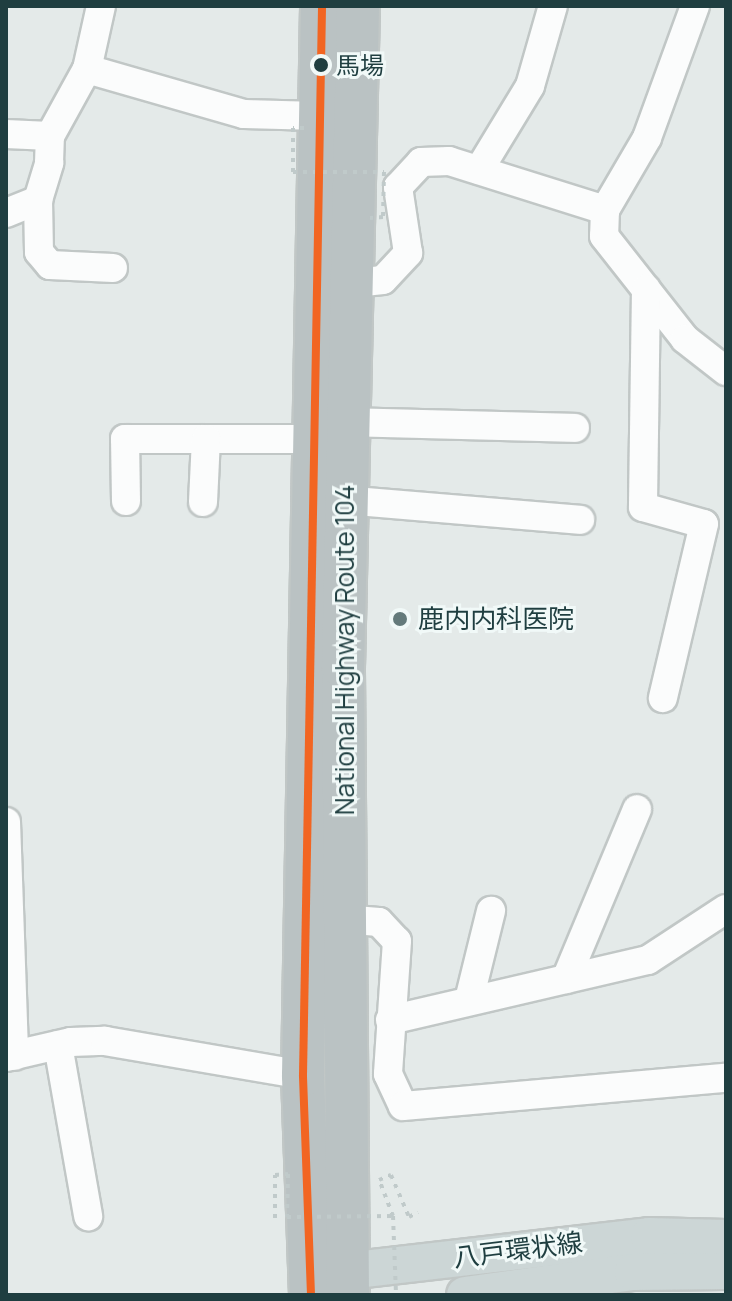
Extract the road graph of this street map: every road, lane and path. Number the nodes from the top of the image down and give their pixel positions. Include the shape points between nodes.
1 (101, 6) edge
2 (322, 6) edge
3 (358, 6) edge
4 (553, 6) edge
5 (695, 6) edge
6 (87, 69) junction
7 (311, 122) junction
8 (6, 134) edge
9 (50, 136) junction
10 (479, 170) junction
11 (38, 200) junction
12 (605, 210) junction
13 (6, 213) edge
14 (370, 218) dead end
15 (113, 268) dead end
16 (333, 285) junction
17 (646, 289) junction
18 (726, 371) edge
19 (575, 428) dead end
20 (331, 430) junction
21 (206, 439) junction
22 (344, 500) junction
23 (126, 501) dead end
24 (203, 502) dead end
25 (580, 520) dead end
26 (663, 698) dead end
27 (637, 809) dead end
28 (6, 822) edge
29 (726, 909) edge
30 (491, 911) dead end
31 (325, 918) junction
32 (566, 979) junction
33 (469, 1000) junction
34 (390, 1020) junction
35 (58, 1045) junction
36 (10, 1056) edge
37 (303, 1075) junction
38 (726, 1078) edge
39 (418, 1212) dead end
40 (88, 1216) dead end
41 (393, 1216) junction
42 (275, 1218) dead end
43 (726, 1238) edge
44 (726, 1271) edge
45 (329, 1284) edge
46 (396, 1295) edge
47 (465, 1295) edge

1 - 6 street
2 - 7 highway, National Highway Route 104
3 - 16 highway, National Highway Route 104
4 - 10 street via 530,86
5 - 12 street via 647,138
6 - 7 street via 244,114
6 - 9 street
7 - 14 path, bridge via 293,128 293,172 384,172 383,217
7 - 16 highway, National Highway Route 104
8 - 9 street
9 - 11 street
10 - 12 street
10 - 16 street via 449,161 421,162 398,187 408,253 383,280
11 - 13 street
11 - 15 street via 39,252 50,265
12 - 17 street via 604,236
16 - 20 highway, National Highway Route 104
17 - 18 street via 685,339
17 - 26 street via 643,507 704,524
19 - 20 street
20 - 21 street
20 - 22 highway, National Highway Route 104
20 - 31 highway, National Highway Route 104
21 - 23 street via 125,439
21 - 24 street
22 - 25 street
22 - 31 highway, National Highway Route 104
27 - 32 street
28 - 36 street
29 - 32 street via 648,960
30 - 33 street
31 - 34 street via 379,922 397,941
31 - 37 highway, National Highway Route 104
31 - 45 highway, National Highway Route 104
32 - 33 street
33 - 34 street
34 - 38 street via 388,1074 403,1106
35 - 36 street
35 - 37 street via 105,1041
35 - 40 street
37 - 45 highway, National Highway Route 104
39 - 41 path via 409,1217 391,1175 379,1180
41 - 42 path, bridge via 287,1217 288,1174 275,1175
41 - 46 path, bridge
43 - 45 main road, 八戸環状線 via 649,1236
44 - 47 main road, 八戸環状線 via 633,1272

